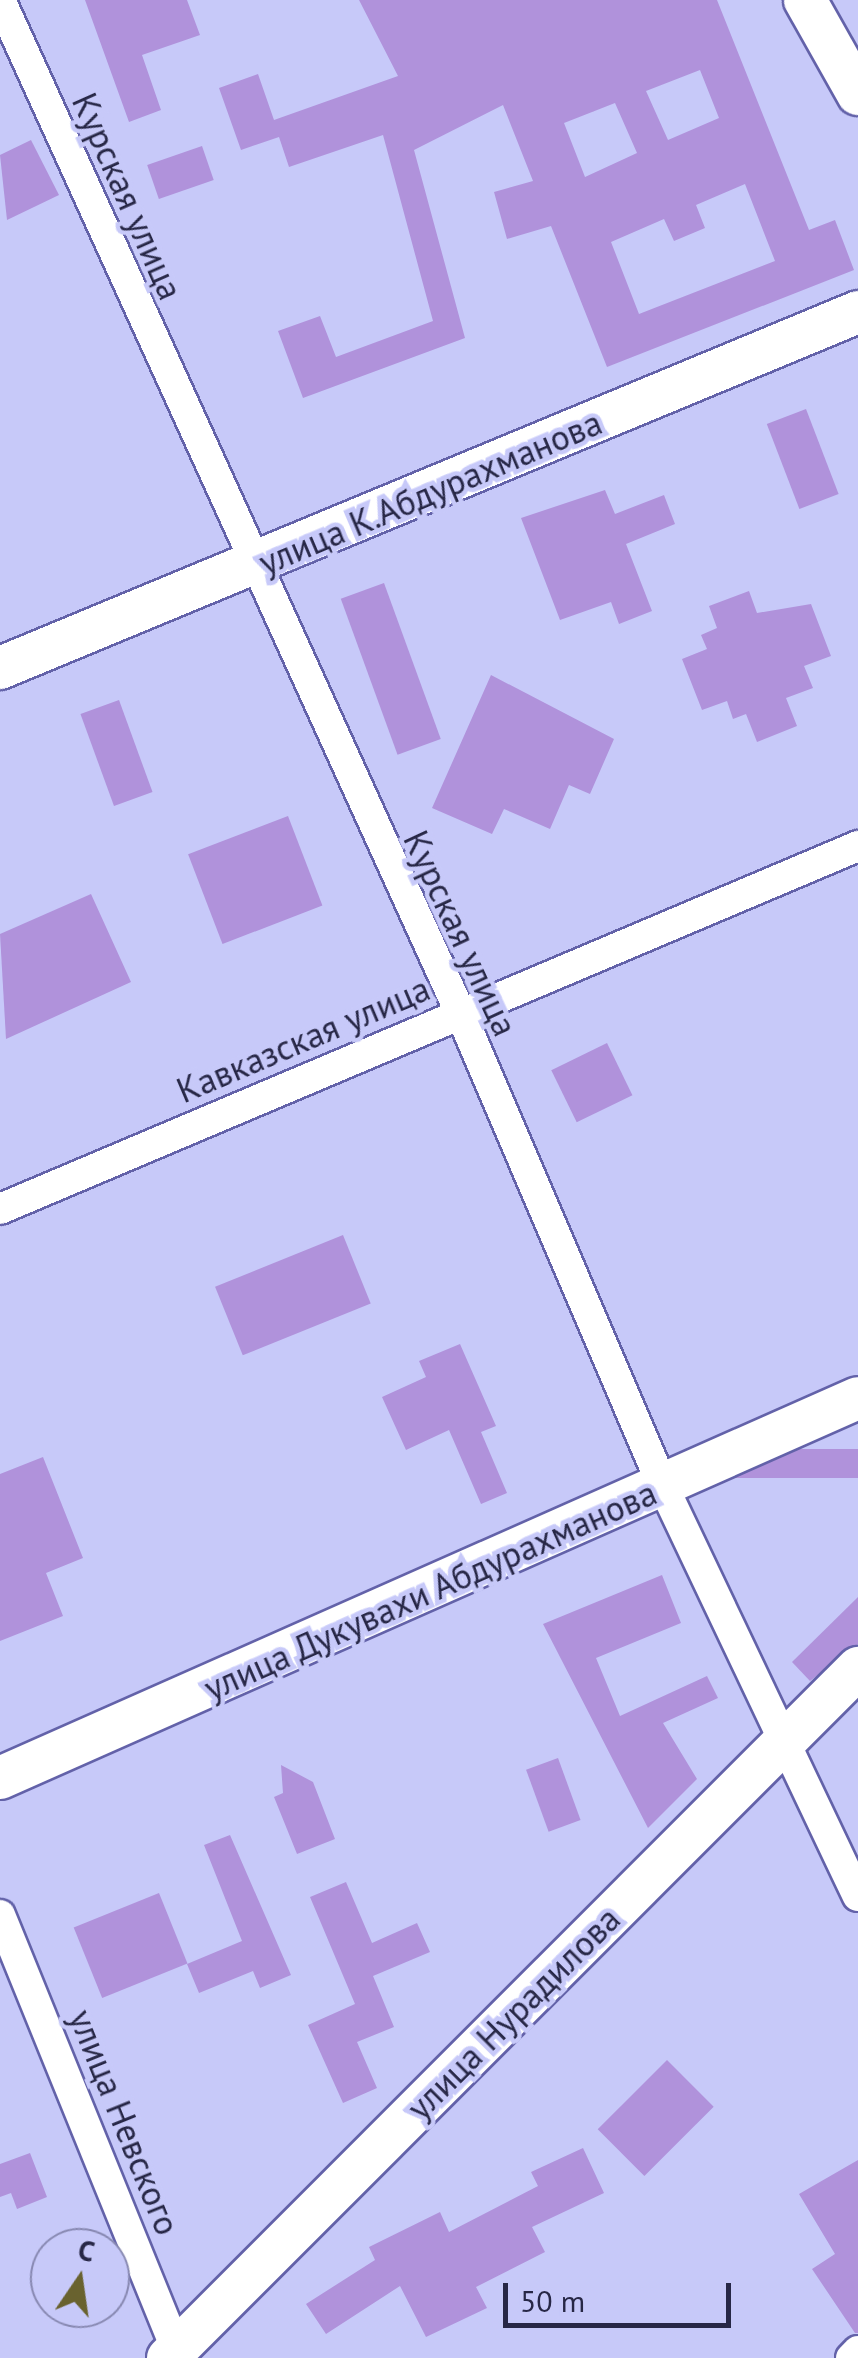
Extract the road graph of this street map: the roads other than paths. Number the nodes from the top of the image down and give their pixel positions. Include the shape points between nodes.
1 (0, 0) edge
2 (804, 0) edge
3 (858, 94) edge
4 (858, 312) edge
5 (253, 568) junction
6 (0, 668) edge
7 (858, 846) edge
8 (460, 1012) junction
9 (0, 1209) edge
10 (858, 1398) edge
11 (662, 1484) junction
12 (858, 1668) edge
13 (788, 1737) junction
14 (0, 1778) edge
15 (858, 1896) edge
16 (0, 1915) edge
17 (858, 2351) edge
18 (175, 2355) edge
19 (851, 2358) edge

1 - 5 street, Курская улица
2 - 3 street
4 - 5 street, улица К.Абдурахманова
5 - 6 street, улица К.Абдурахманова
5 - 8 street, Курская улица
7 - 8 street, Кавказская улица
8 - 9 street, Кавказская улица
8 - 11 street, Курская улица
10 - 11 street, улица Дукувахи Абдурахманова
11 - 13 street, Курская улица
11 - 14 street, улица Дукувахи Абдурахманова via 304,1651
12 - 13 street, улица Нурадилова
13 - 15 street, Курская улица
13 - 18 street, улица Нурадилова
16 - 18 street, улица Невского
17 - 19 street

